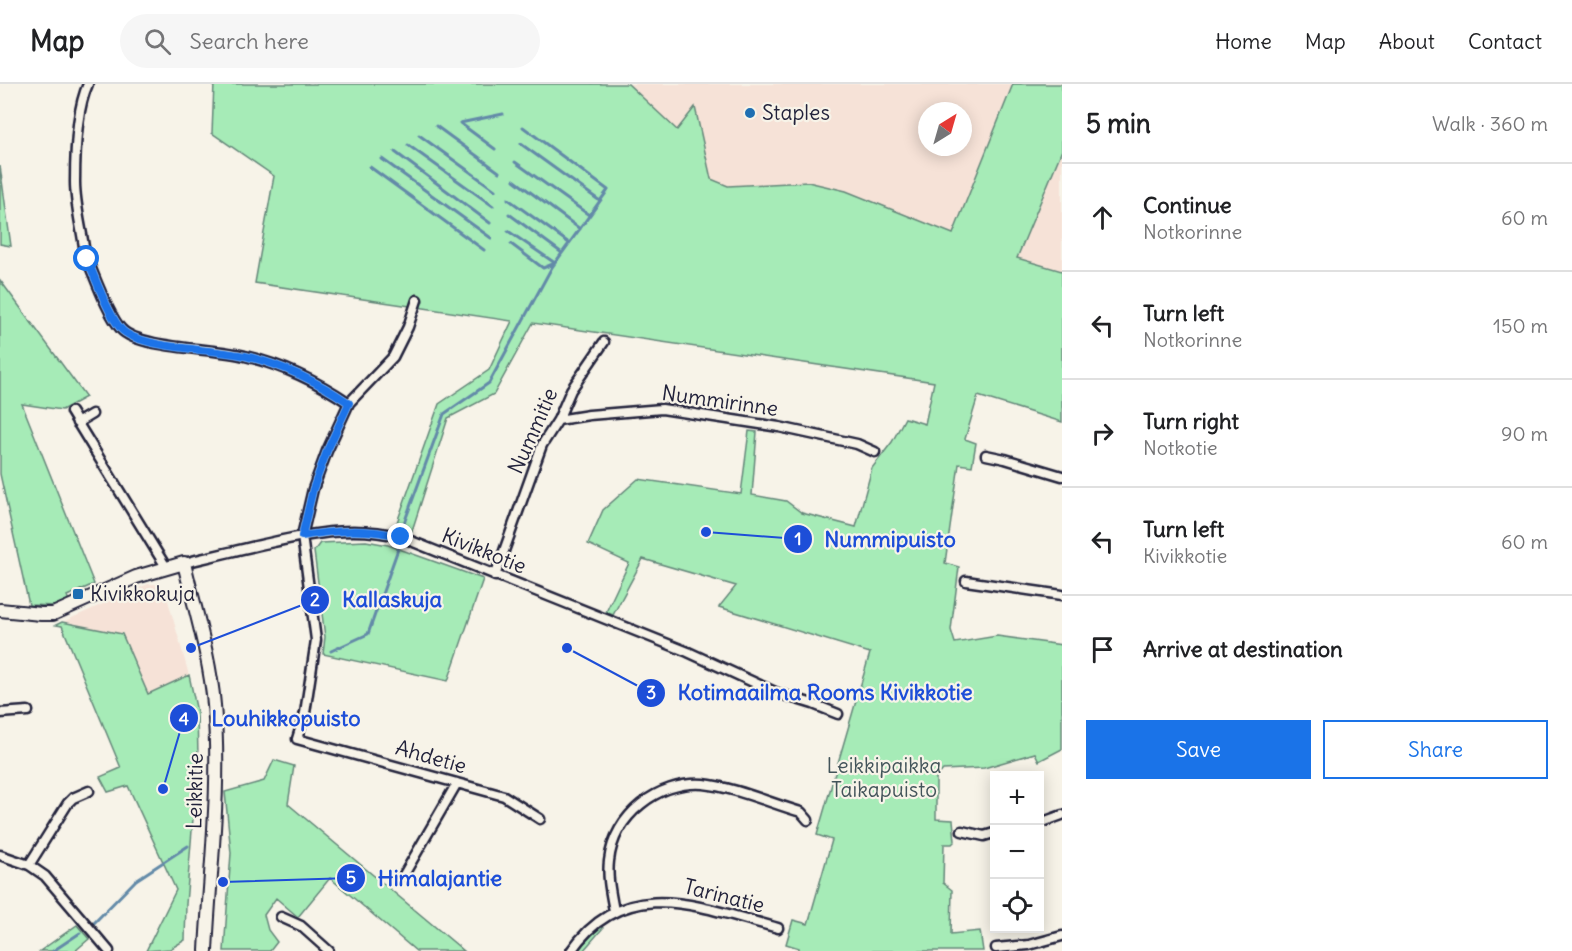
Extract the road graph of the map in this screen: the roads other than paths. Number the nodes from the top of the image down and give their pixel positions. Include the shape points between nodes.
1 (88, 84) edge
2 (84, 247) dead end
3 (87, 259) dead end
4 (417, 300) dead end
5 (604, 342) dead end
6 (349, 403) junction
7 (71, 412) dead end
8 (92, 414) dead end
9 (558, 420) junction
10 (77, 423) junction
11 (875, 452) dead end
12 (986, 455) dead end
13 (1062, 476) edge
14 (302, 536) junction
15 (184, 563) junction
16 (166, 567) junction
17 (495, 576) junction
18 (966, 581) dead end
19 (1062, 595) edge
20 (0, 610) edge
21 (28, 711) dead end
22 (0, 713) edge
23 (838, 714) dead end
24 (457, 783) junction
25 (89, 791) dead end
26 (1062, 815) edge
27 (540, 819) dead end
28 (808, 820) dead end
29 (1044, 822) edge
30 (962, 831) dead end
31 (990, 834) edge
32 (0, 855) edge
33 (29, 865) junction
34 (402, 879) dead end
35 (614, 911) junction
36 (281, 917) dead end
37 (778, 928) dead end
38 (1062, 936) edge
39 (996, 948) dead end
40 (109, 951) edge
41 (206, 951) edge
42 (329, 951) edge
43 (571, 951) edge

1 - 2 street via 78,125 75,183
3 - 6 street via 120,328 132,337 252,358 296,374
4 - 6 street via 393,357
5 - 9 street, Nummitie via 571,390
6 - 14 street via 313,489
7 - 10 street
8 - 10 street
9 - 11 street, Nummirinne via 662,409 779,427 857,444
9 - 17 street, Nummitie via 542,445
10 - 16 street
12 - 13 street
14 - 15 street, Kivikkotie
14 - 17 street, Kivikkotie via 362,530 385,533
14 - 24 street, Ahdetie via 316,640 297,739
15 - 16 street, Kivikkotie
15 - 41 street, Leikkitie via 209,672 216,734
16 - 20 street, Kivikkotie via 53,614
17 - 23 street, Kivikkotie via 688,652 777,693
18 - 19 street
21 - 22 street
24 - 27 street, Ahdetie via 504,796
24 - 34 street
25 - 33 street via 68,803
26 - 29 street
28 - 35 street via 801,812 704,784 682,785 661,792 635,809 615,839 608,868
30 - 31 street
32 - 33 street
33 - 40 street via 45,876
35 - 37 street, Tarinatie via 643,904 680,902
35 - 43 street, Tarinatie via 589,928
36 - 42 street via 301,926
38 - 39 street

